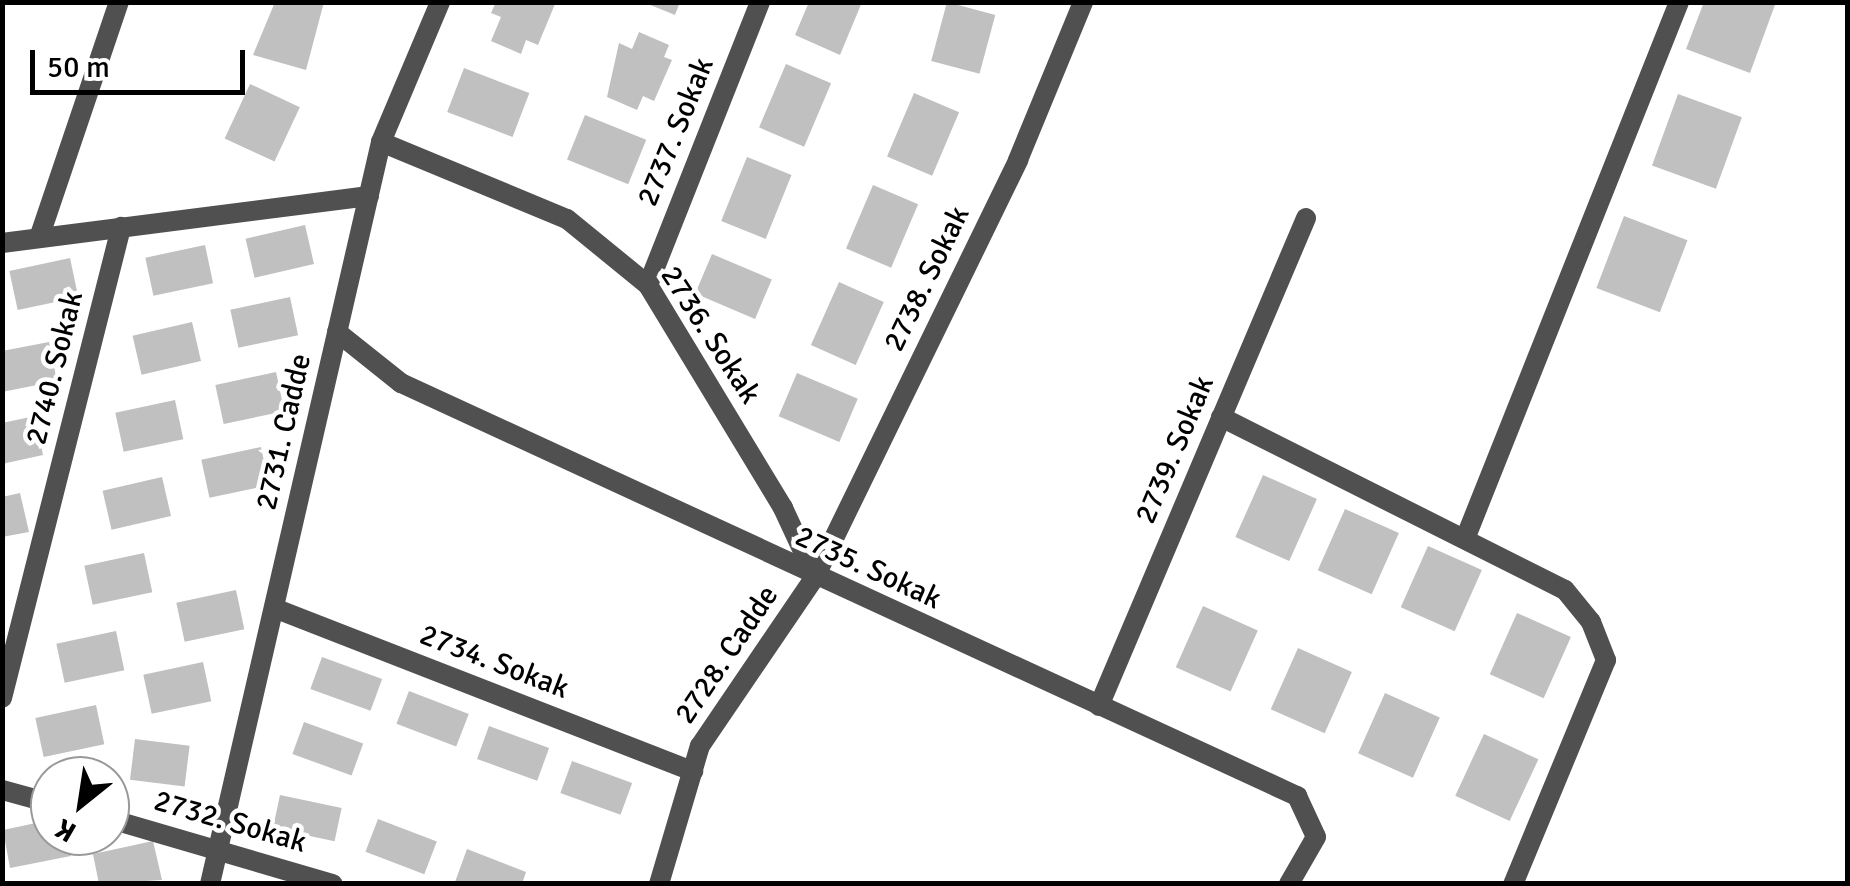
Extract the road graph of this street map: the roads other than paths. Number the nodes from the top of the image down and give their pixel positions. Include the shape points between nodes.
1 (119, 2) edge
2 (440, 2) edge
3 (760, 2) edge
4 (1083, 2) edge
5 (1679, 2) edge
6 (381, 142) junction
7 (368, 196) junction
8 (1306, 218) dead end
9 (121, 227) junction
10 (39, 238) junction
11 (2, 242) edge
12 (648, 284) junction
13 (337, 332) junction
14 (1221, 417) junction
15 (1464, 540) junction
16 (815, 577) junction
17 (274, 608) junction
18 (2, 698) edge
19 (1099, 706) junction
20 (692, 771) junction
21 (2, 790) edge
22 (30, 798) edge
23 (130, 824) edge
24 (220, 849) junction
25 (210, 884) edge
26 (333, 884) edge
27 (658, 884) edge
28 (1289, 884) edge
29 (1513, 884) edge

1 - 10 street
2 - 6 street, 2731. Cadde
3 - 12 street, 2737. Sokak
4 - 16 street, 2738. Sokak via 1018,160
5 - 15 street
6 - 7 street, 2731. Cadde
6 - 12 street, 2736. Sokak via 567,220
7 - 9 street
7 - 13 street, 2731. Cadde
8 - 14 street, 2739. Sokak
9 - 10 street
9 - 18 street, 2740. Sokak
10 - 11 street
12 - 16 street, 2736. Sokak via 783,508
13 - 16 street, 2735. Sokak via 401,382
13 - 17 street, 2731. Cadde
14 - 15 street
14 - 19 street, 2739. Sokak
15 - 29 street via 1565,590 1606,660
16 - 19 street, 2735. Sokak
16 - 20 street, 2728. Cadde via 700,746
17 - 20 street, 2734. Sokak
17 - 24 street, 2731. Cadde
19 - 28 street, 2735. Sokak via 1297,796 1316,836
20 - 27 street, 2728. Cadde
21 - 22 street
23 - 24 street, 2732. Sokak
24 - 25 street, 2731. Cadde
24 - 26 street, 2732. Sokak

